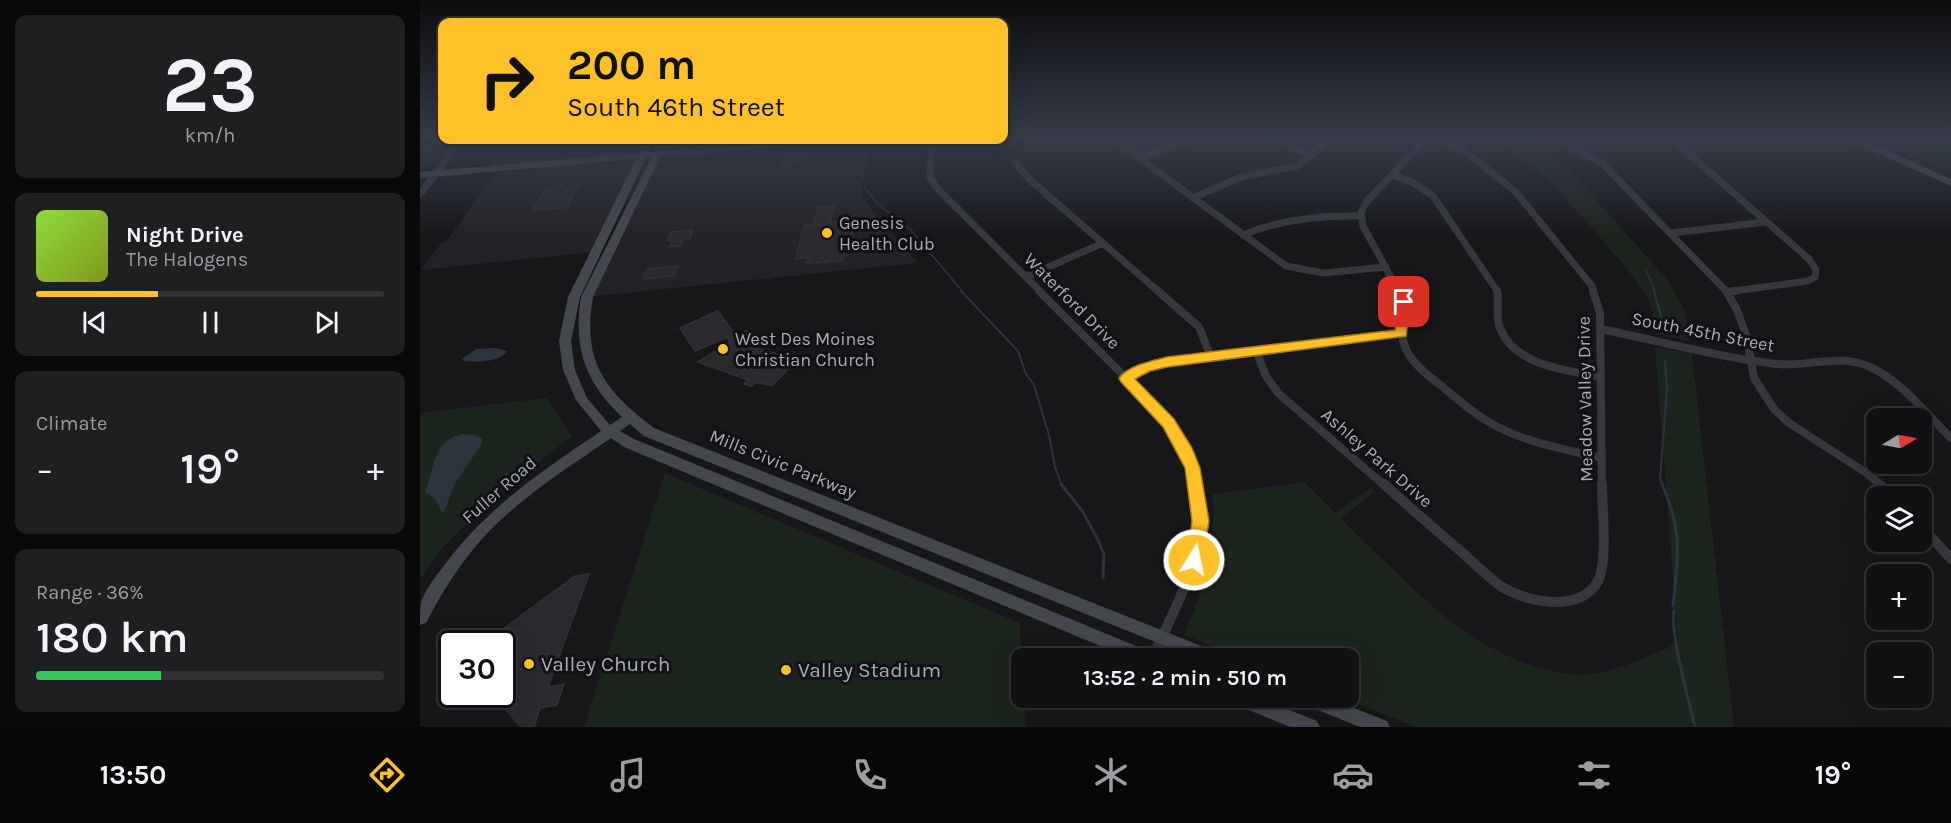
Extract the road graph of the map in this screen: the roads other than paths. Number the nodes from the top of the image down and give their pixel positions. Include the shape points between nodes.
1 (438, 171) edge
2 (469, 171) edge
3 (634, 171) edge
4 (649, 171) edge
5 (930, 171) edge
6 (1022, 171) edge
7 (1156, 171) edge
8 (1279, 171) edge
9 (1396, 171) edge
10 (1490, 171) edge
11 (1610, 171) edge
12 (1708, 171) edge
13 (1926, 171) edge
14 (436, 174) junction
15 (420, 175) edge
16 (1392, 175) junction
17 (1951, 183) edge
18 (420, 194) edge
19 (1193, 198) junction
20 (1360, 216) junction
21 (1766, 222) junction
22 (1672, 233) junction
23 (1243, 235) junction
24 (1103, 243) junction
25 (1386, 267) junction
26 (1026, 277) junction
27 (1727, 292) junction
28 (1601, 329) junction
29 (1401, 333) junction
30 (1257, 351) junction
31 (1210, 357) junction
32 (1751, 361) junction
33 (1601, 377) junction
34 (1126, 378) junction
35 (630, 418) junction
36 (611, 432) junction
37 (1951, 438) edge
38 (1602, 458) junction
39 (1881, 486) edge
40 (1932, 538) edge
41 (1951, 559) edge
42 (1491, 579) joint
43 (420, 618) edge
44 (1161, 637) junction
45 (1123, 648) edge
46 (1156, 648) edge
47 (1188, 648) edge
48 (1264, 708) edge
49 (1334, 708) edge
50 (1311, 727) edge
51 (1381, 727) edge

1 - 14 street
2 - 14 main road
3 - 36 main road via 580,282 567,323 566,355 574,385 592,414
4 - 35 main road, Mills Civic Parkway via 587,297 584,311 583,335 594,376
5 - 26 street, Waterford Drive via 932,182
6 - 24 street
7 - 19 street
8 - 19 street via 1241,177
9 - 16 street
10 - 28 street, Meadow Valley Drive via 1515,191 1592,286 1600,304
11 - 22 street
12 - 21 street
13 - 17 main road
14 - 15 main road
14 - 18 street
16 - 20 street via 1366,201
16 - 33 street via 1422,187 1437,201 1497,290 1498,324 1511,345 1539,362
19 - 23 street
20 - 23 street via 1268,223
20 - 25 street
21 - 22 street
21 - 27 street via 1809,259 1817,273 1815,277
22 - 27 street
23 - 25 street via 1286,266 1302,272 1320,274
24 - 26 street
24 - 31 street via 1199,327
25 - 29 street via 1404,302
26 - 34 street, Waterford Drive
27 - 32 street via 1737,310
28 - 32 street, South 45th Street
28 - 33 street, Meadow Valley Drive
29 - 30 street
29 - 38 street via 1407,351 1420,369 1485,420 1529,440
30 - 31 street
30 - 42 street, Ashley Park Drive via 1266,376 1278,393
31 - 34 street via 1157,364
32 - 37 street, South 45th Street via 1784,365 1852,361 1869,367 1883,375
32 - 39 street via 1754,378 1774,409 1798,430
33 - 38 street, Meadow Valley Drive
34 - 44 street, Waterford Drive via 1178,437 1192,468 1198,496 1200,521 1194,560
35 - 36 main road, Fuller Road
35 - 44 main road, Mills Civic Parkway via 649,432
36 - 43 main road, Fuller Road via 550,471 494,516 450,566
36 - 45 main road via 629,443
38 - 42 street, Meadow Valley Drive via 1603,567 1595,586 1577,599 1554,603 1526,599
40 - 41 street
44 - 46 street, Waterford Drive
44 - 47 main road, Mills Civic Parkway
48 - 50 main road
49 - 51 main road

